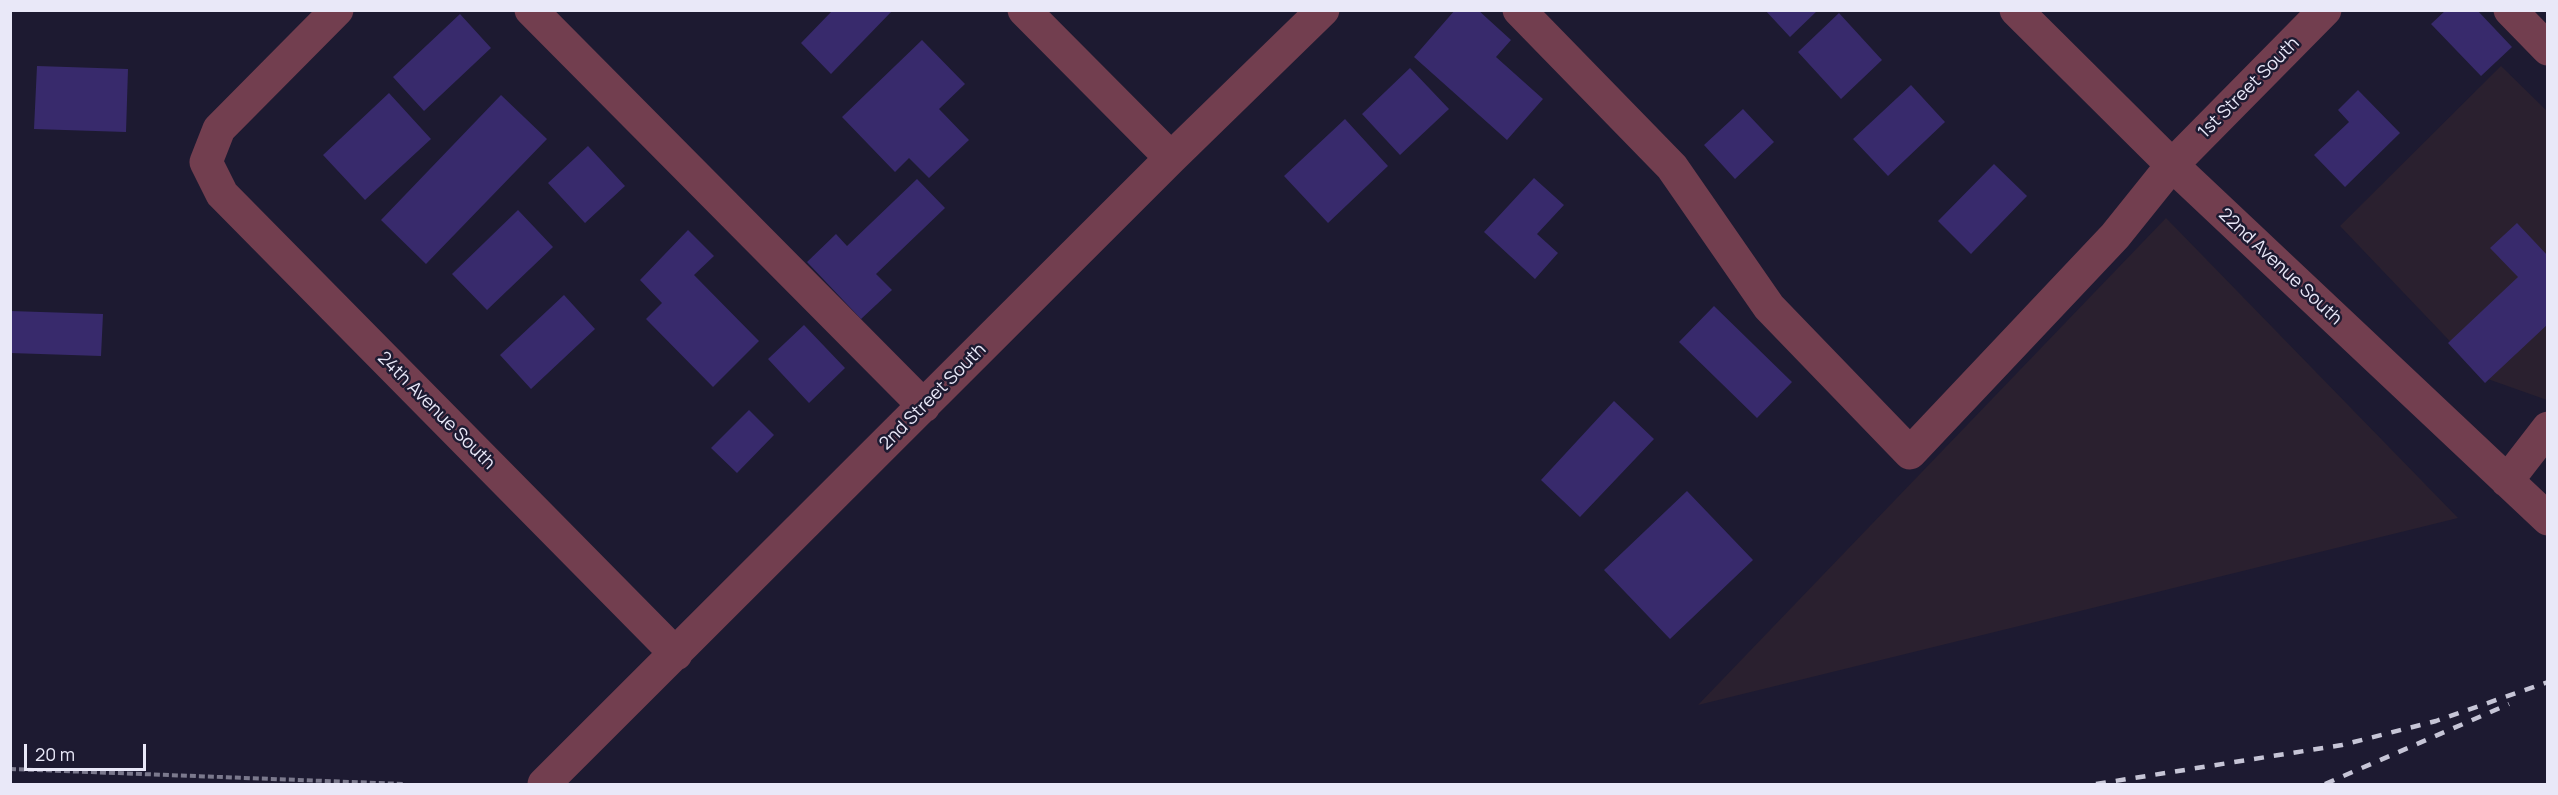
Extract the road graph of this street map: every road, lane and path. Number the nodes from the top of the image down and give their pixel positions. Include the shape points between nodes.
1 (337, 10) edge
2 (531, 10) edge
3 (1024, 10) edge
4 (1323, 10) edge
5 (1519, 10) edge
6 (2016, 10) edge
7 (2325, 10) edge
8 (2510, 10) edge
9 (2547, 49) edge
10 (1172, 158) junction
11 (2172, 165) junction
12 (924, 406) junction
13 (2547, 428) edge
14 (2507, 482) junction
15 (2547, 519) edge
16 (676, 654) junction
17 (10, 769) edge
18 (404, 784) edge
19 (544, 784) edge

1 - 16 street, 24th Avenue South via 219,129 206,162 222,194
2 - 12 street
3 - 10 street
4 - 10 street, 2nd Street South
5 - 11 street, 1st Street South via 1672,167 1769,307 1910,453 2115,236
6 - 11 street, 22nd Avenue South
7 - 11 street, 1st Street South
8 - 9 street
10 - 12 street, 2nd Street South
11 - 14 street, 22nd Avenue South
12 - 16 street, 2nd Street South
13 - 14 street
14 - 15 street, 22nd Avenue South
16 - 19 street, 2nd Street South
17 - 18 path

